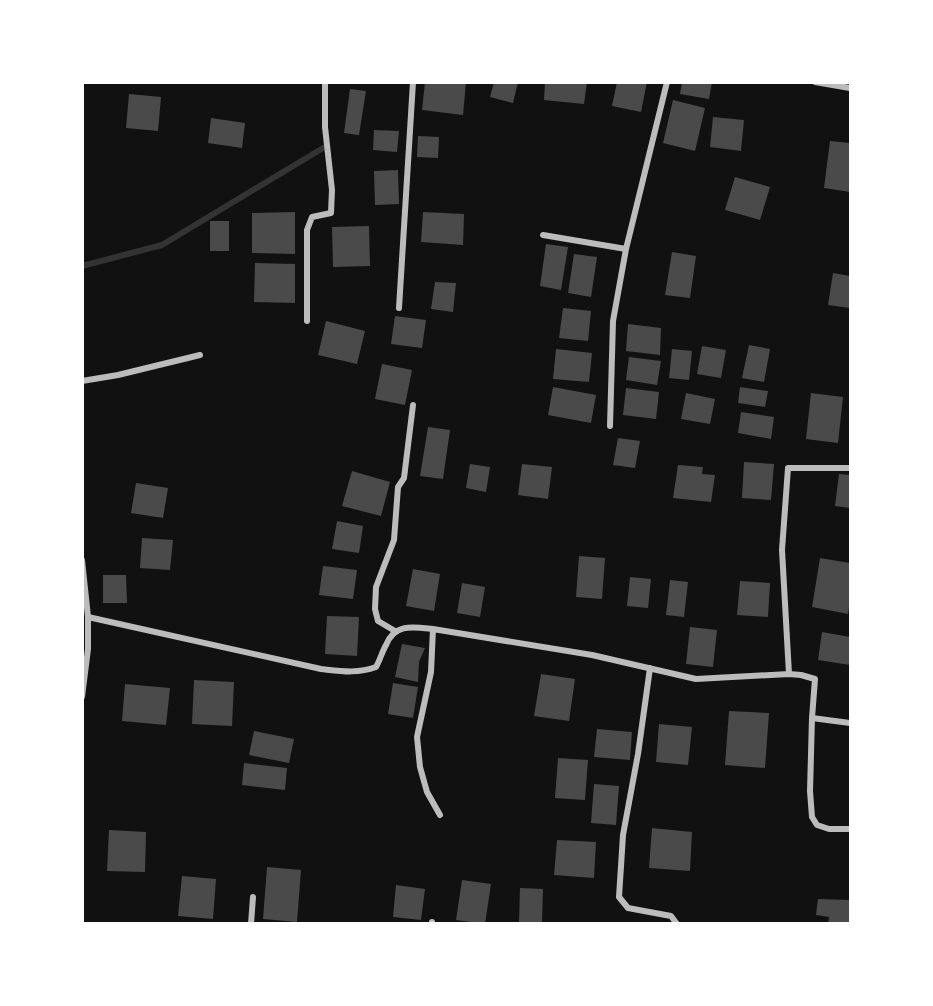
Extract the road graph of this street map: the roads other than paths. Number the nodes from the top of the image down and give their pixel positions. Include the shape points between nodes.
1 (325, 82) edge
2 (413, 82) edge
3 (667, 82) edge
4 (815, 82) edge
5 (850, 88) edge
6 (543, 235) dead end
7 (626, 249) junction
8 (399, 308) dead end
9 (307, 321) dead end
10 (200, 355) dead end
11 (82, 381) edge
12 (412, 405) dead end
13 (610, 426) dead end
14 (850, 468) edge
15 (82, 560) edge
16 (85, 603) edge
17 (88, 617) junction
18 (433, 628) junction
19 (395, 631) junction
20 (650, 668) junction
21 (789, 674) junction
22 (82, 697) edge
23 (812, 718) junction
24 (850, 723) edge
25 (440, 815) dead end
26 (850, 829) edge
27 (252, 897) dead end
28 (251, 924) edge
29 (677, 924) edge

1 - 9 street via 331,213 312,217 307,230
2 - 8 street
3 - 7 street
4 - 5 street
6 - 7 street
7 - 13 street via 613,321
10 - 11 street
12 - 19 street via 404,478 398,487 394,540 376,587 378,621
14 - 21 street via 788,468 782,550
15 - 16 street
16 - 17 street
17 - 19 street via 346,672 376,667
17 - 22 street
18 - 19 street via 406,627
18 - 20 street
18 - 25 street via 431,672 417,737 427,792
20 - 21 street via 696,679
20 - 29 street via 623,835 619,897 628,908 671,916
21 - 23 street via 815,679
23 - 24 street
23 - 26 street via 812,817 817,825 829,829
27 - 28 street

